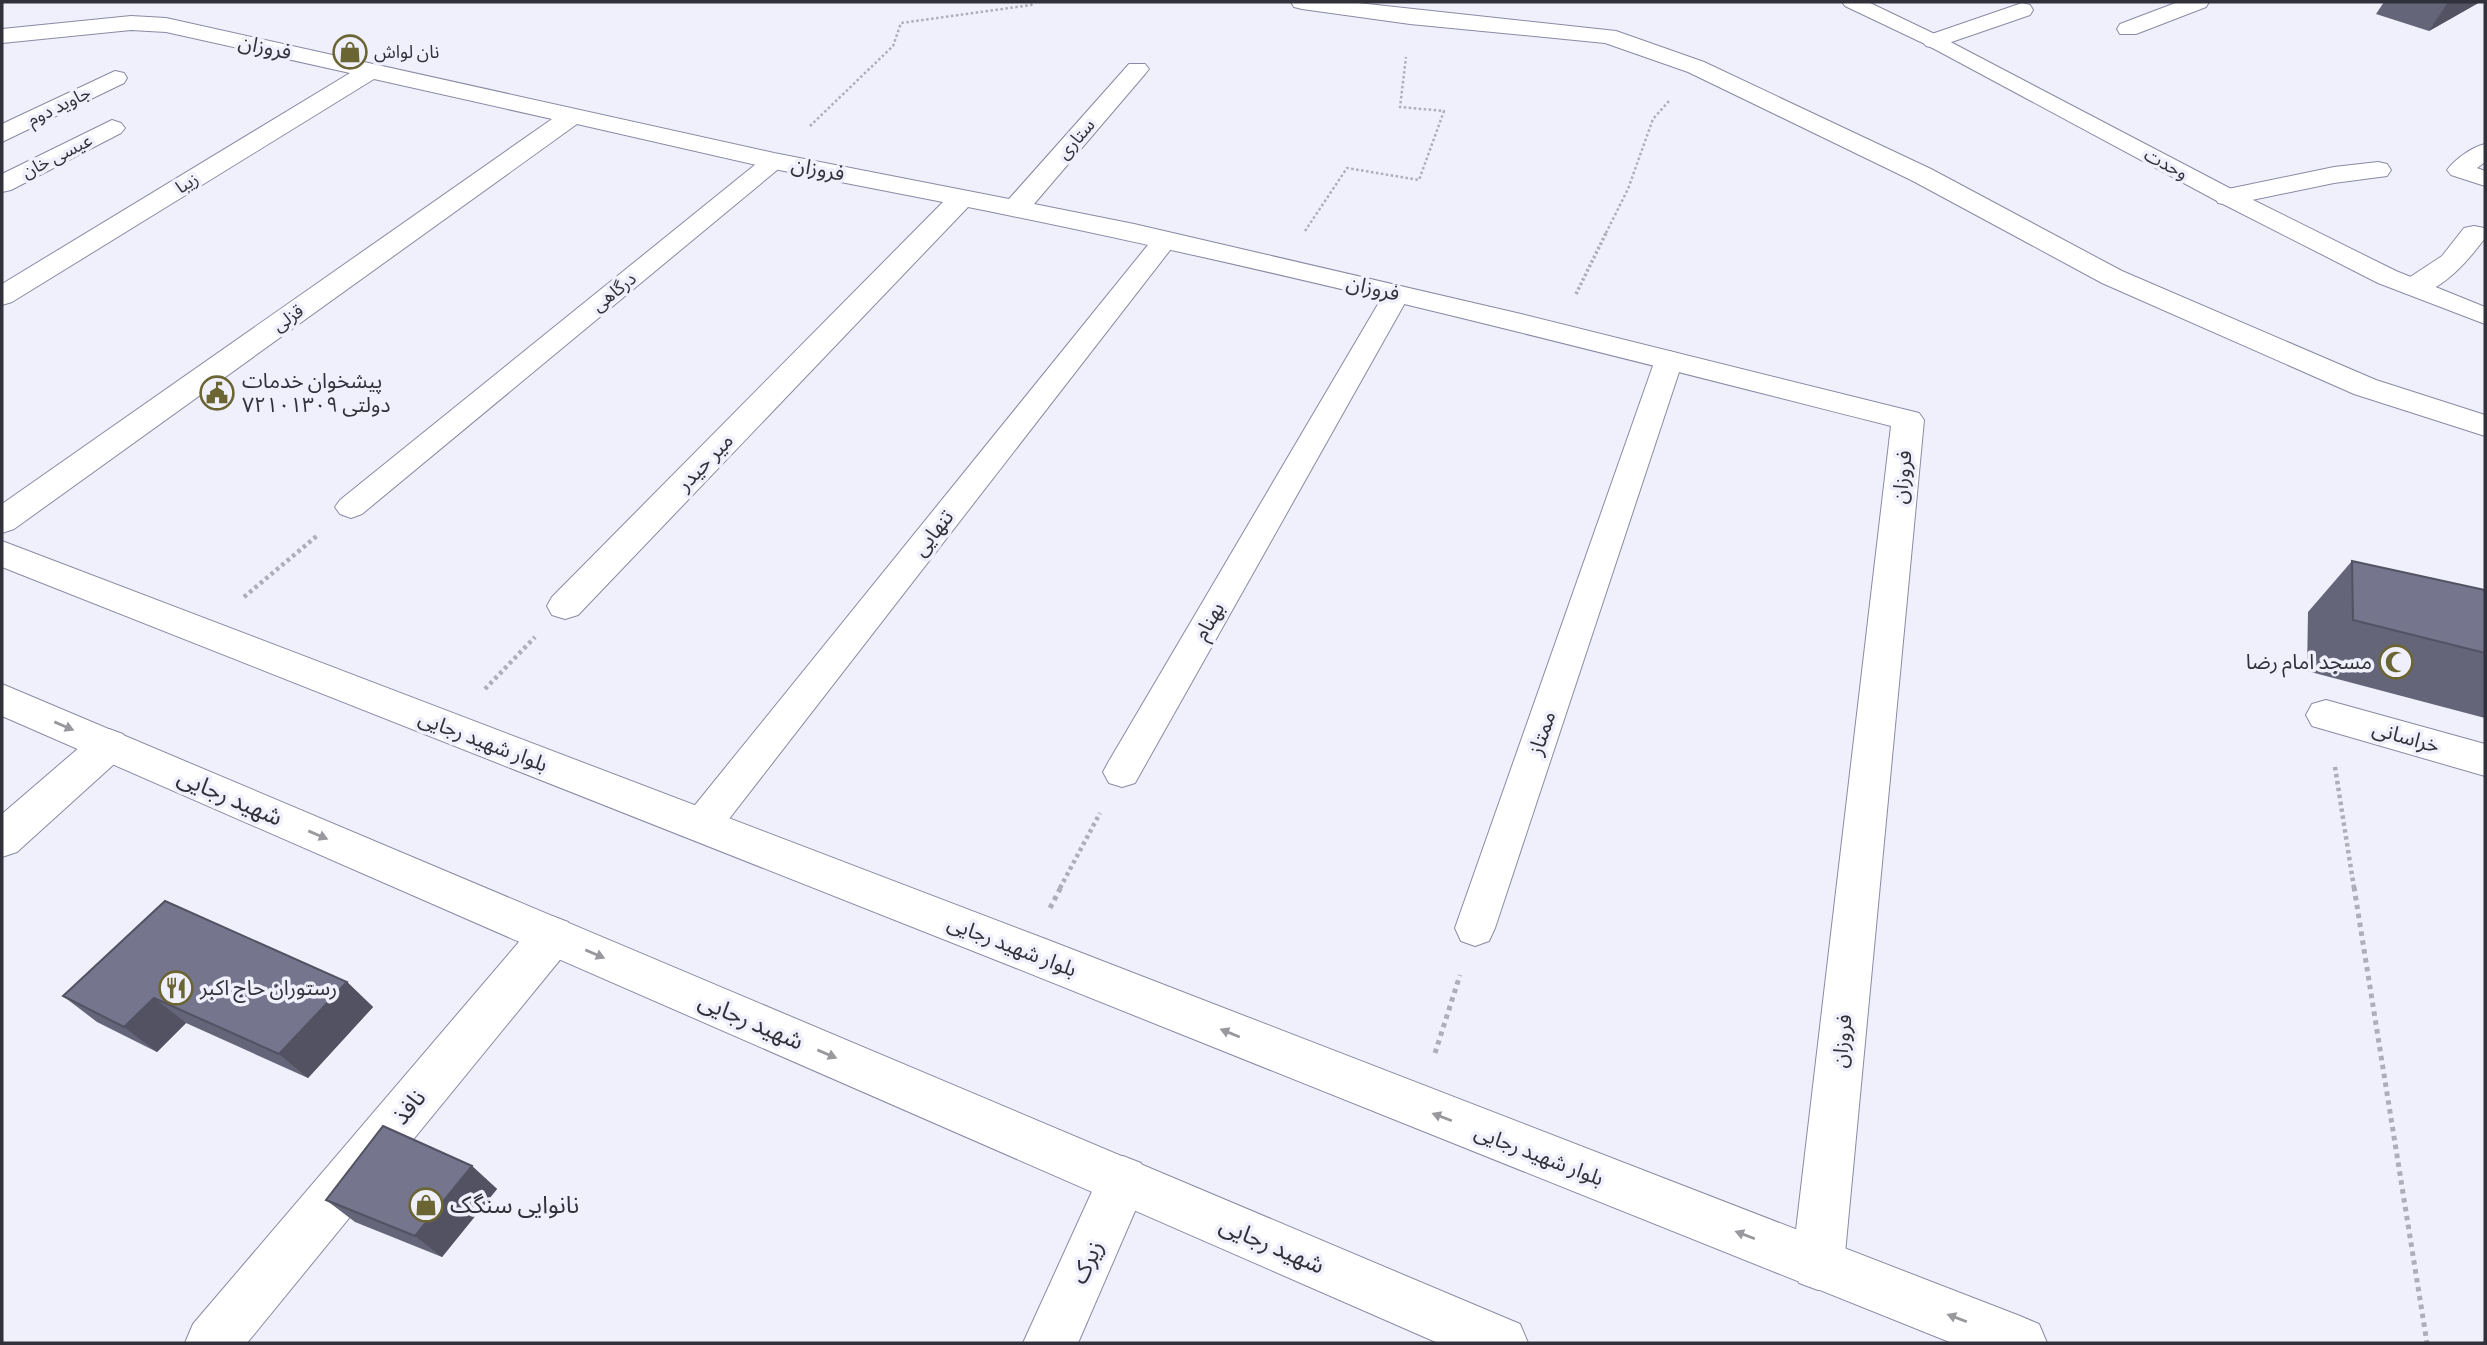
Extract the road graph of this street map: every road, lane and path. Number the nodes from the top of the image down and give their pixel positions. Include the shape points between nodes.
1 (1035, 2) edge
2 (1302, 2) edge
3 (1852, 2) edge
4 (2198, 2) edge
5 (2022, 10) dead end
6 (1410, 17) junction
7 (2129, 29) dead end
8 (2, 36) edge
9 (1934, 41) junction
10 (1696, 67) junction
11 (372, 69) junction
12 (1137, 69) dead end
13 (115, 78) dead end
14 (574, 115) junction
15 (112, 128) dead end
16 (2, 134) edge
17 (2485, 151) edge
18 (774, 160) junction
19 (2378, 170) dead end
20 (2485, 179) edge
21 (2, 184) edge
22 (2228, 197) junction
23 (962, 198) junction
24 (1016, 209) junction
25 (2474, 234) dead end
26 (1165, 240) junction
27 (1281, 267) junction
28 (2414, 287) junction
29 (1397, 294) junction
30 (2, 296) edge
31 (2485, 316) edge
32 (1557, 332) junction
33 (1669, 360) junction
34 (2485, 426) edge
35 (351, 507) joint
36 (2, 522) edge
37 (2, 553) edge
38 (565, 606) joint
39 (203, 631) junction
40 (2, 699) edge
41 (2326, 715) joint
42 (449, 728) junction
43 (109, 745) junction
44 (2485, 760) edge
45 (1122, 772) joint
46 (701, 826) junction
47 (2, 839) edge
48 (1475, 928) joint
49 (552, 936) junction
50 (1027, 952) junction
51 (1417, 1107) junction
52 (1124, 1181) junction
53 (1818, 1264) junction
54 (212, 1343) edge
55 (1050, 1343) edge
56 (1500, 1343) edge
57 (2020, 1343) edge
58 (2427, 1343) edge

1 - 18 path via 901,23 893,46
2 - 6 main road
3 - 9 lane, وحدت
4 - 7 main road
5 - 9 main road
6 - 10 main road via 1608,36
6 - 27 path via 1400,107 1444,111 1419,180 1347,168
8 - 11 main road, فروزان via 131,23 166,25
9 - 22 lane, وحدت
10 - 32 path via 1653,119 1628,188
10 - 34 main road via 1922,175 2112,277 2365,387
11 - 14 main road, فروزان
11 - 30 main road, زیبا
12 - 24 main road, ستاری
13 - 16 main road, جاوید دوم
14 - 18 main road, فروزان
14 - 36 main road, قزلی
15 - 21 main road, عیسی خان
17 - 20 lane via 2459,170
18 - 23 main road, فروزان
18 - 35 lane, درگاهی
19 - 22 main road
22 - 28 lane, وحدت
23 - 24 main road, فروزان
23 - 38 main road, میر حیدر
24 - 26 main road, فروزان
25 - 28 main road via 2452,262
26 - 27 main road, فروزان
26 - 46 lane, تنهایی
27 - 29 main road, فروزان
28 - 31 lane, وحدت
29 - 32 main road, فروزان
29 - 45 lane, بهنام
32 - 33 main road, فروزان
33 - 48 lane, ممتاز
33 - 53 main road, فروزان via 1908,420
35 - 39 path
37 - 39 main road, بلوار شهید رجایی
38 - 42 path
39 - 42 main road, بلوار شهید رجایی
40 -> 43 main road, شهید رجایی
41 - 44 main road, خراسانی
41 - 58 path
42 - 46 main road, بلوار شهید رجایی
43 - 47 main road
43 -> 49 main road, شهید رجایی
45 - 50 path
46 - 50 main road, بلوار شهید رجایی
48 - 51 path
49 -> 52 main road, شهید رجایی
49 - 54 main road, نافذ
51 -> 50 main road, بلوار شهید رجایی
53 -> 51 main road, بلوار شهید رجایی
52 - 55 main road, زیرک
52 - 56 main road, شهید رجایی
57 -> 53 main road, بلوار شهید رجایی

